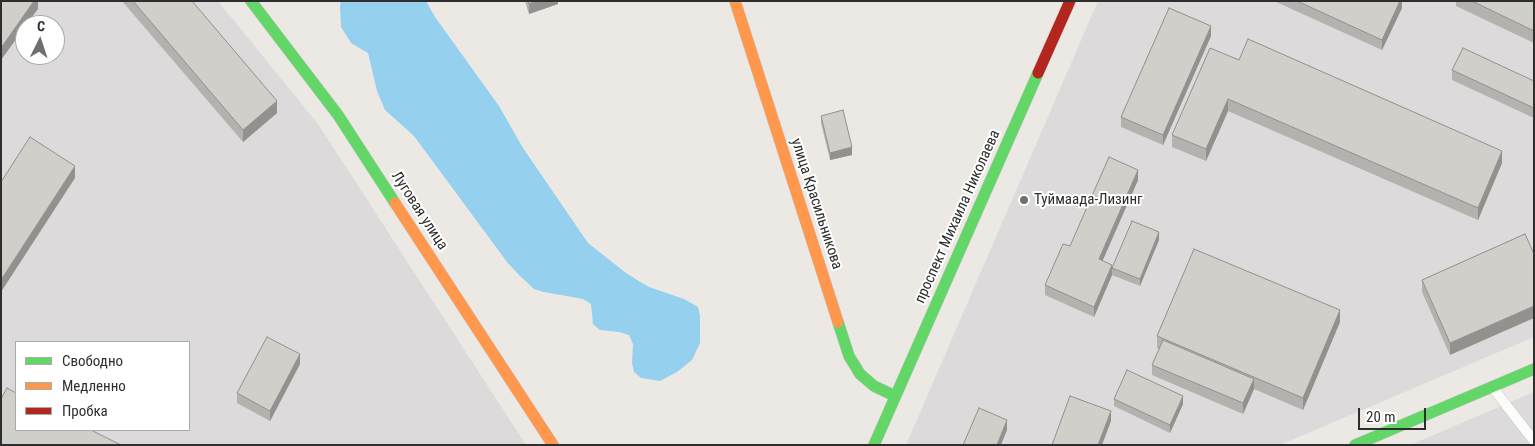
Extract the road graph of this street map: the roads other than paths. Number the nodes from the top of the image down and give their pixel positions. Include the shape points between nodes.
1 (251, 1) edge
2 (736, 1) edge
3 (1070, 1) edge
4 (1534, 369) edge
5 (1493, 387) junction
6 (895, 396) junction
7 (1529, 440) edge
8 (553, 445) edge
9 (874, 445) edge
10 (1355, 445) edge

1 - 8 main road, Луговая улица via 338,115
2 - 6 main road, улица Красильникова via 849,356 860,374 874,386
3 - 6 main road, проспект Михаила Николаева
4 - 5 main road
5 - 7 lane
5 - 10 main road
6 - 9 main road, проспект Михаила Николаева

